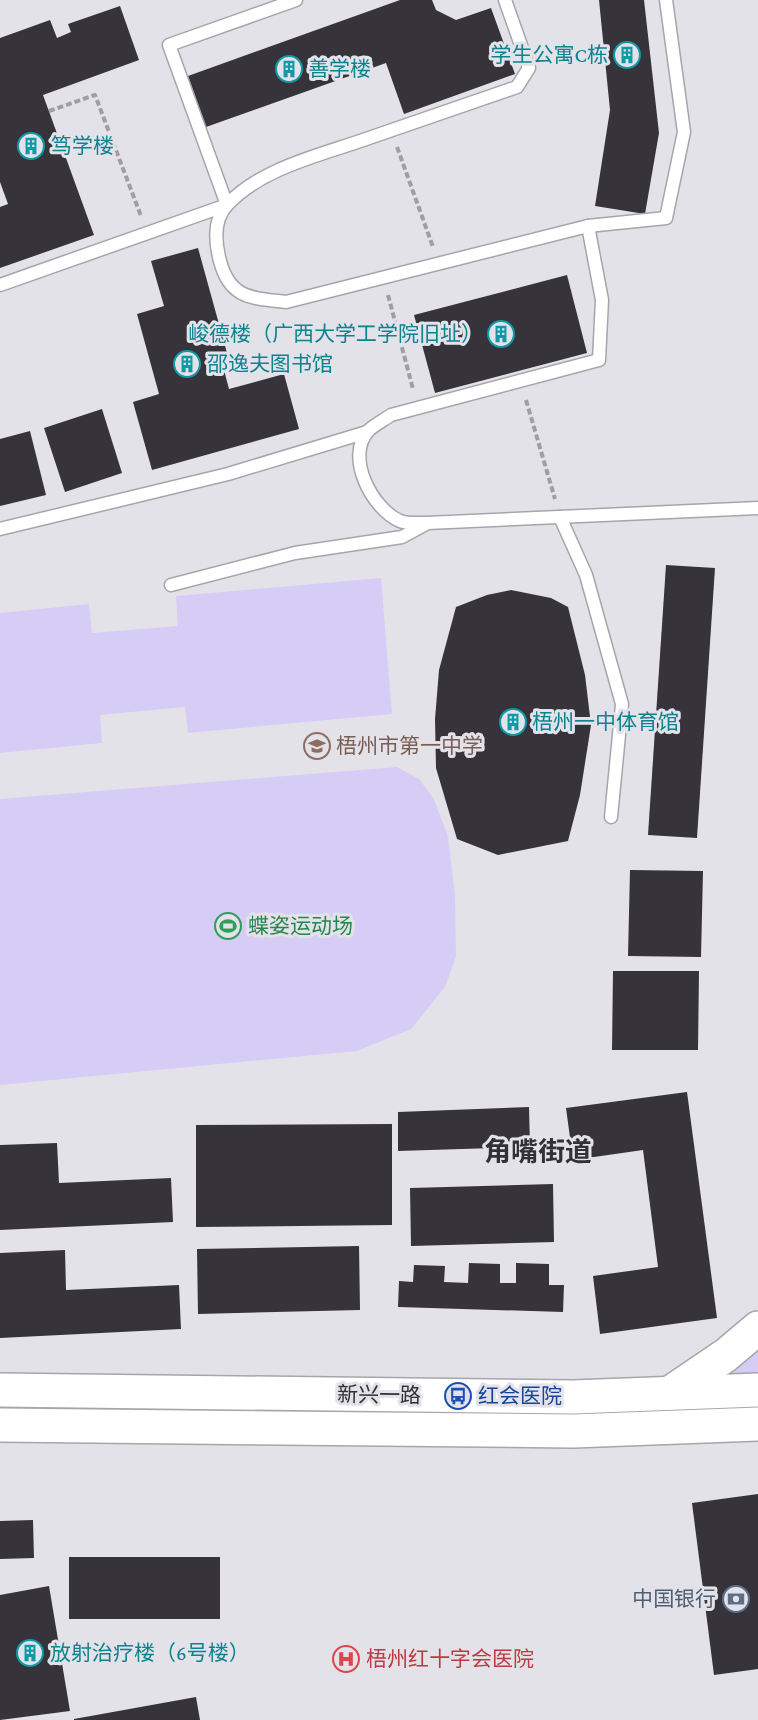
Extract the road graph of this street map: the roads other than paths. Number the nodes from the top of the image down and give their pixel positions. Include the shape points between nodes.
1 (296, 0) edge
2 (505, 0) edge
3 (666, 0) edge
4 (227, 205) junction
5 (588, 225) junction
6 (0, 285) edge
7 (367, 432) junction
8 (758, 508) edge
9 (560, 517) junction
10 (428, 523) junction
11 (0, 529) edge
12 (171, 585) dead end
13 (611, 817) dead end
14 (758, 1328) edge
15 (0, 1390) edge
16 (758, 1390) edge
17 (670, 1393) junction
18 (758, 1424) edge
19 (0, 1425) edge

1 - 4 lane via 169,45
2 - 4 lane via 530,68 517,87 271,172
3 - 5 lane via 684,132 666,218
4 - 5 lane via 217,224 216,247 225,277 246,297 286,302
4 - 6 lane
5 - 7 lane via 602,300 599,360 391,415
7 - 10 lane via 361,447 362,478 378,505 400,521
7 - 11 lane via 228,474
8 - 9 lane
9 - 10 lane
9 - 13 lane via 586,575 622,704
10 - 12 lane via 402,537 295,553
14 - 17 main road via 734,1350
15 - 17 main road, 新兴一路 via 573,1397
16 - 17 main road, 新兴一路
18 - 19 main road, 新兴一路 via 573,1431

